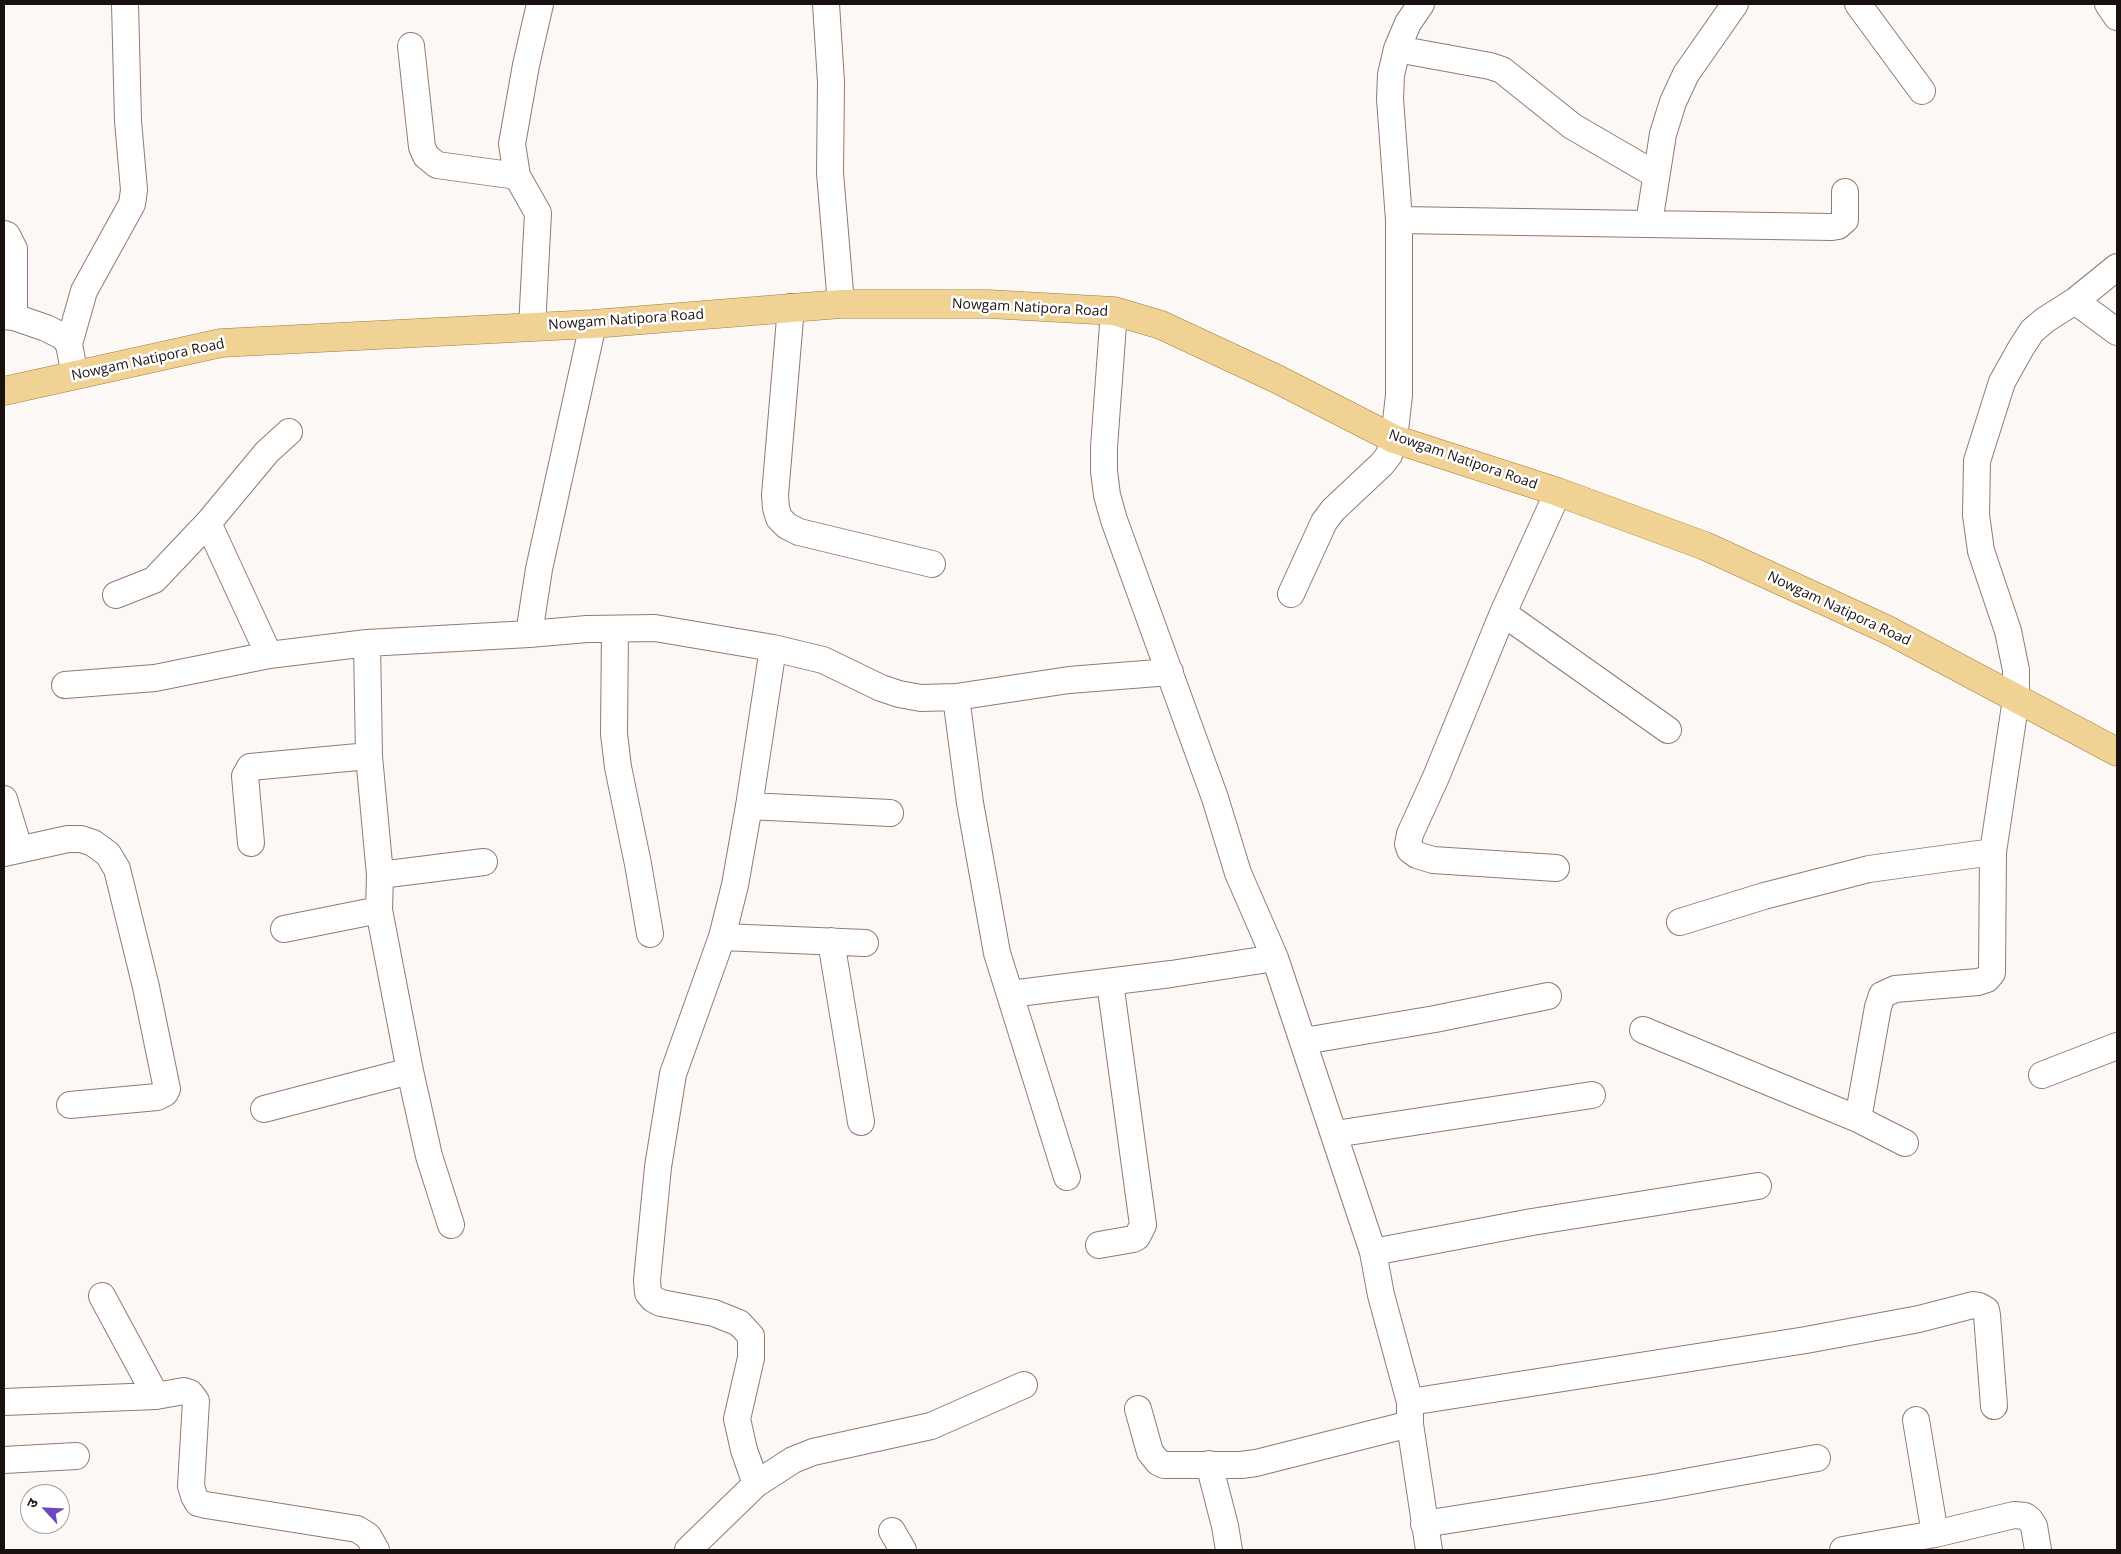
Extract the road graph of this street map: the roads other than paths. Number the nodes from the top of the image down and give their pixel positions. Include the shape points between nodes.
1 (125, 4) edge
2 (540, 4) edge
3 (826, 4) edge
4 (1421, 4) edge
5 (1735, 4) edge
6 (1858, 4) edge
7 (2108, 4) edge
8 (2117, 17) edge
9 (411, 46) dead end
10 (1397, 49) junction
11 (1922, 91) dead end
12 (1656, 175) junction
13 (517, 176) junction
14 (1844, 192) dead end
15 (1399, 220) junction
16 (1649, 223) junction
17 (4, 234) edge
18 (2117, 267) edge
19 (2075, 301) junction
20 (841, 304) junction
21 (791, 307) junction
22 (1114, 312) junction
23 (9, 316) edge
24 (593, 324) junction
25 (532, 327) junction
26 (2117, 332) edge
27 (69, 344) junction
28 (75, 375) junction
29 (4, 391) edge
30 (289, 432) dead end
31 (1394, 439) junction
32 (1558, 492) junction
33 (208, 522) junction
34 (932, 564) dead end
35 (1291, 594) dead end
36 (116, 596) dead end
37 (1503, 613) junction
38 (615, 629) junction
39 (529, 634) junction
40 (367, 643) junction
41 (773, 648) junction
42 (269, 655) junction
43 (1170, 672) junction
44 (65, 685) dead end
45 (956, 697) junction
46 (2016, 699) junction
47 (1668, 730) dead end
48 (2117, 752) edge
49 (369, 756) junction
50 (4, 799) edge
51 (749, 806) junction
52 (890, 813) dead end
53 (251, 843) dead end
54 (12, 851) edge
55 (1994, 852) junction
56 (484, 862) dead end
57 (1556, 868) dead end
58 (380, 875) junction
59 (379, 910) junction
60 (1680, 922) dead end
61 (284, 929) dead end
62 (650, 934) dead end
63 (722, 937) junction
64 (831, 941) junction
65 (865, 943) dead end
66 (1275, 958) junction
67 (1110, 982) junction
68 (1010, 994) junction
69 (1548, 996) dead end
70 (1643, 1030) dead end
71 (1304, 1041) junction
72 (2117, 1046) edge
73 (410, 1071) junction
74 (2042, 1075) dead end
75 (1592, 1094) dead end
76 (70, 1105) dead end
77 (264, 1109) dead end
78 (1858, 1120) junction
79 (861, 1122) dead end
80 (1335, 1134) junction
81 (1905, 1143) dead end
82 (1066, 1177) dead end
83 (1758, 1186) dead end
84 (451, 1226) dead end
85 (1099, 1245) dead end
86 (1373, 1252) junction
87 (102, 1296) dead end
88 (1024, 1385) dead end
89 (156, 1396) junction
90 (4, 1402) edge
91 (1994, 1406) dead end
92 (1138, 1409) dead end
93 (1410, 1413) junction
94 (1916, 1420) dead end
95 (76, 1456) dead end
96 (1817, 1458) dead end
97 (4, 1460) edge
98 (1208, 1464) junction
99 (756, 1484) junction
100 (1424, 1524) junction
101 (1924, 1540) edge
102 (376, 1550) edge
103 (688, 1550) edge
104 (1229, 1550) edge
105 (1429, 1550) edge
106 (1843, 1550) edge
107 (2038, 1550) edge

1 - 27 street via 132,204 84,291
2 - 13 street via 512,144
3 - 20 street via 831,82 830,172
4 - 10 street
5 - 12 street via 1686,74 1673,102
6 - 11 street
7 - 8 street
9 - 13 street via 422,147 426,156 437,165
10 - 12 street via 1502,70 1572,126
10 - 15 street via 1390,99
12 - 16 street
13 - 25 street via 538,213
14 - 16 street via 1845,220 1838,226
15 - 16 street
15 - 31 street via 1399,395
17 - 23 street via 14,249
18 - 19 street
19 - 26 street
19 - 46 street via 2032,331 2021,348 2002,382 1977,460 1976,515 1981,551 2008,631 2016,670
20 - 21 main road, Nowgam Natipora Road
20 - 22 main road, Nowgam Natipora Road via 988,304
21 - 24 main road, Nowgam Natipora Road
21 - 34 street via 775,495 779,518 799,532
22 - 31 main road, Nowgam Natipora Road via 1162,325
22 - 43 street via 1104,447 1107,495
23 - 27 street via 46,328 62,336
24 - 25 main road, Nowgam Natipora Road
24 - 39 street via 539,570
25 - 28 main road, Nowgam Natipora Road via 222,343
27 - 28 street
28 - 29 main road, Nowgam Natipora Road
30 - 33 street via 267,452
31 - 32 main road, Nowgam Natipora Road
31 - 35 street via 1382,464 1324,522
32 - 37 street
32 - 46 main road, Nowgam Natipora Road via 1705,546 1888,630
33 - 36 street via 154,580
33 - 42 street
37 - 47 street
37 - 57 street via 1408,844 1416,855 1433,860
38 - 39 street
38 - 41 street via 654,628
38 - 62 street via 615,742
39 - 40 street
40 - 42 street
40 - 49 street
41 - 45 street via 823,660 900,694 921,698
41 - 51 street
42 - 44 street via 163,677
43 - 45 street via 1069,680
43 - 66 street via 1238,873
45 - 68 street via 987,904
46 - 48 main road, Nowgam Natipora Road
46 - 55 street
49 - 53 street via 250,768 245,776
49 - 58 street
50 - 54 street
51 - 52 street
51 - 63 street
54 - 76 street via 81,839 108,854 117,869 146,987 167,1089 157,1098
55 - 60 street via 1869,869
55 - 78 street via 1992,973 1987,980 1978,982 1895,989 1882,995
56 - 58 street
58 - 59 street
59 - 61 street
59 - 73 street
63 - 64 street
63 - 99 street via 673,1074 658,1167 647,1280 648,1293 653,1299 714,1313 739,1323 751,1336 751,1358 737,1419
64 - 65 street
64 - 79 street
66 - 67 street
66 - 71 street
67 - 68 street
67 - 85 street via 1143,1225 1137,1237
68 - 82 street
69 - 71 street
70 - 78 street
71 - 80 street
72 - 74 street
73 - 77 street
73 - 84 street via 429,1156
75 - 80 street
78 - 81 street
80 - 86 street
83 - 86 street via 1532,1222
86 - 93 street
87 - 89 street
88 - 99 street via 930,1426 813,1452 793,1460
89 - 90 street
89 - 102 street via 184,1391 194,1396 196,1401 191,1486 198,1503 357,1529 368,1536
91 - 93 street via 1986,1310 1973,1305 1919,1319
92 - 98 street via 1150,1452 1158,1462 1164,1465
93 - 98 street via 1256,1462
93 - 100 street
94 - 101 street
95 - 97 street
96 - 100 street
98 - 104 street
99 - 103 street
100 - 105 street
101 - 106 street
101 - 107 street via 2014,1515 2030,1520

